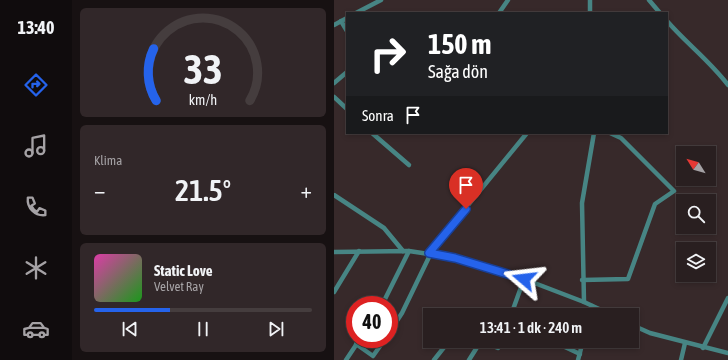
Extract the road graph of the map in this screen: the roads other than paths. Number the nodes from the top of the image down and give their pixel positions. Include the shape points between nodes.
1 (381, 0) edge
2 (508, 0) edge
3 (590, 0) edge
4 (649, 0) edge
5 (358, 12) edge
6 (500, 12) edge
7 (590, 12) edge
8 (659, 12) edge
9 (346, 18) edge
10 (341, 21) junction
11 (668, 22) edge
12 (334, 25) edge
13 (346, 30) edge
14 (346, 73) edge
15 (334, 83) edge
16 (728, 85) edge
17 (334, 97) edge
18 (346, 108) edge
19 (373, 134) edge
20 (526, 134) edge
21 (594, 134) edge
22 (612, 134) edge
23 (409, 165) dead end
24 (334, 195) edge
25 (359, 251) junction
26 (406, 251) junction
27 (334, 252) edge
28 (430, 253) junction
29 (524, 279) junction
30 (582, 280) junction
31 (334, 292) edge
32 (386, 296) edge
33 (728, 298) edge
34 (584, 302) junction
35 (592, 306) joint
36 (514, 308) edge
37 (596, 308) edge
38 (398, 319) edge
39 (639, 328) edge
40 (685, 343) junction
41 (354, 348) edge
42 (362, 348) edge
43 (379, 348) edge
44 (443, 348) edge
45 (477, 348) edge
46 (567, 348) edge
47 (581, 348) edge
48 (703, 348) junction
49 (728, 353) edge
50 (580, 354) junction
51 (346, 360) edge
52 (434, 360) edge
53 (469, 360) edge
54 (578, 360) edge
55 (681, 360) edge

1 - 5 street
2 - 6 street
3 - 7 street
4 - 8 street
9 - 10 street
10 - 12 street
10 - 13 street
11 - 16 street
14 - 15 street
17 - 18 street
19 - 23 street
20 - 28 street
21 - 30 street via 582,203
22 - 30 street via 621,138 674,191 655,204 628,279
24 - 26 street via 387,231
25 - 26 street
25 - 27 street
25 - 31 street
26 - 28 street
26 - 32 street
28 - 29 street
28 - 38 street
29 - 34 street
29 - 36 street
30 - 34 street
33 - 48 street
34 - 35 street
35 - 37 street
39 - 40 street
40 - 48 street
40 - 55 street
41 - 51 street
42 - 43 street via 373,356
44 - 52 street
45 - 53 street
46 - 50 street
47 - 50 street
48 - 49 street
50 - 54 street

